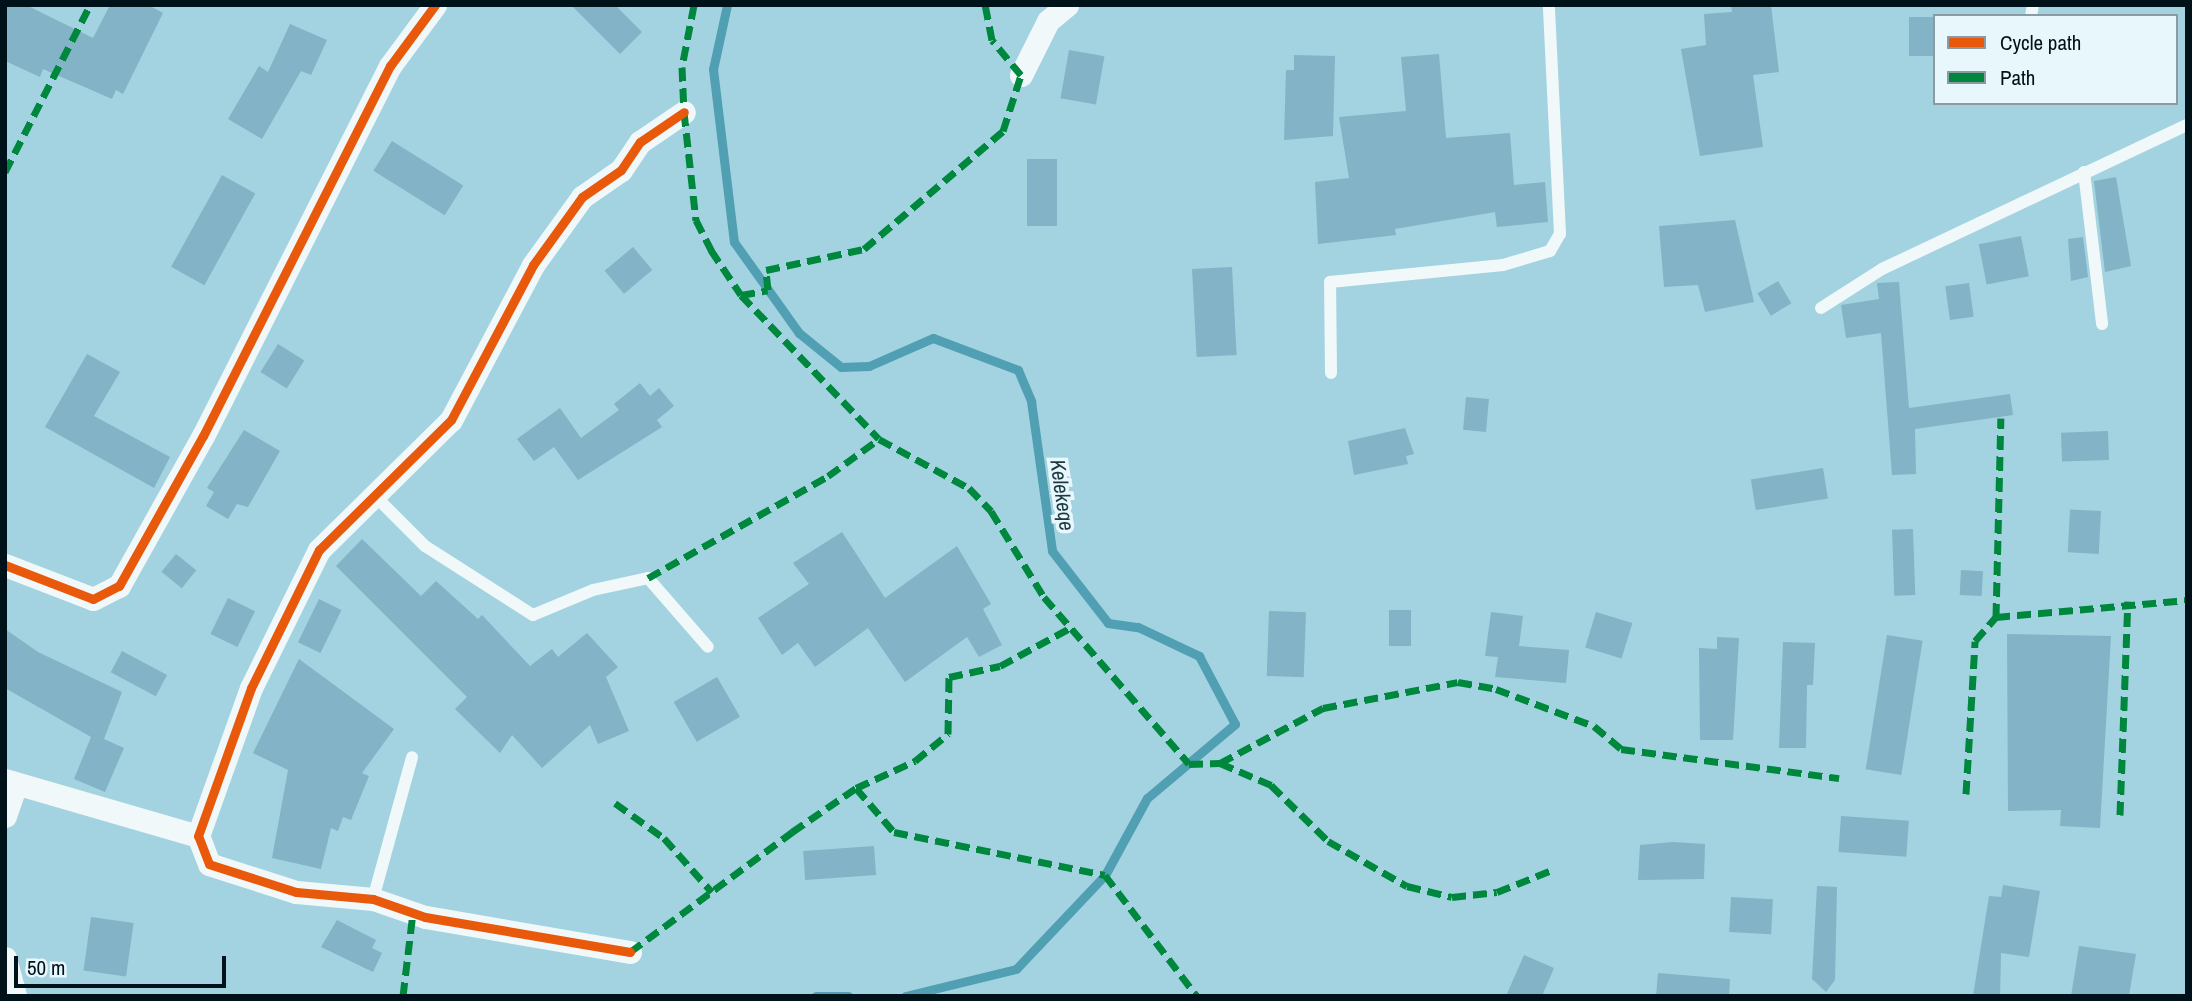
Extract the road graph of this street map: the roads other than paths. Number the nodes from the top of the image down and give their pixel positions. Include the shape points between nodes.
1 (435, 5) edge
2 (1067, 5) edge
3 (1549, 5) edge
4 (1021, 75) dead end
5 (684, 112) dead end
6 (2187, 125) edge
7 (2084, 172) junction
8 (1821, 308) dead end
9 (2102, 324) dead end
10 (1331, 373) dead end
11 (374, 495) junction
12 (5, 565) edge
13 (709, 647) dead end
14 (412, 757) dead end
15 (10, 782) edge
16 (5, 816) edge
17 (198, 836) junction
18 (373, 900) junction
19 (630, 952) dead end
20 (5, 958) edge
21 (15, 996) edge

1 - 12 street via 390,66 203,436 119,586 93,599
2 - 4 street via 1048,20
3 - 10 lane via 1560,223 1550,251 1503,265 1331,282
5 - 11 street via 640,142 621,170 582,197 533,265 450,421
6 - 7 lane
7 - 8 lane via 1990,223 1882,269
7 - 9 lane
11 - 13 lane via 425,546 534,615 593,590 648,578
11 - 17 street via 319,550 251,688
14 - 18 lane
15 - 16 street
15 - 17 street
17 - 18 street via 209,864 296,892
18 - 19 street via 425,917
20 - 21 street

